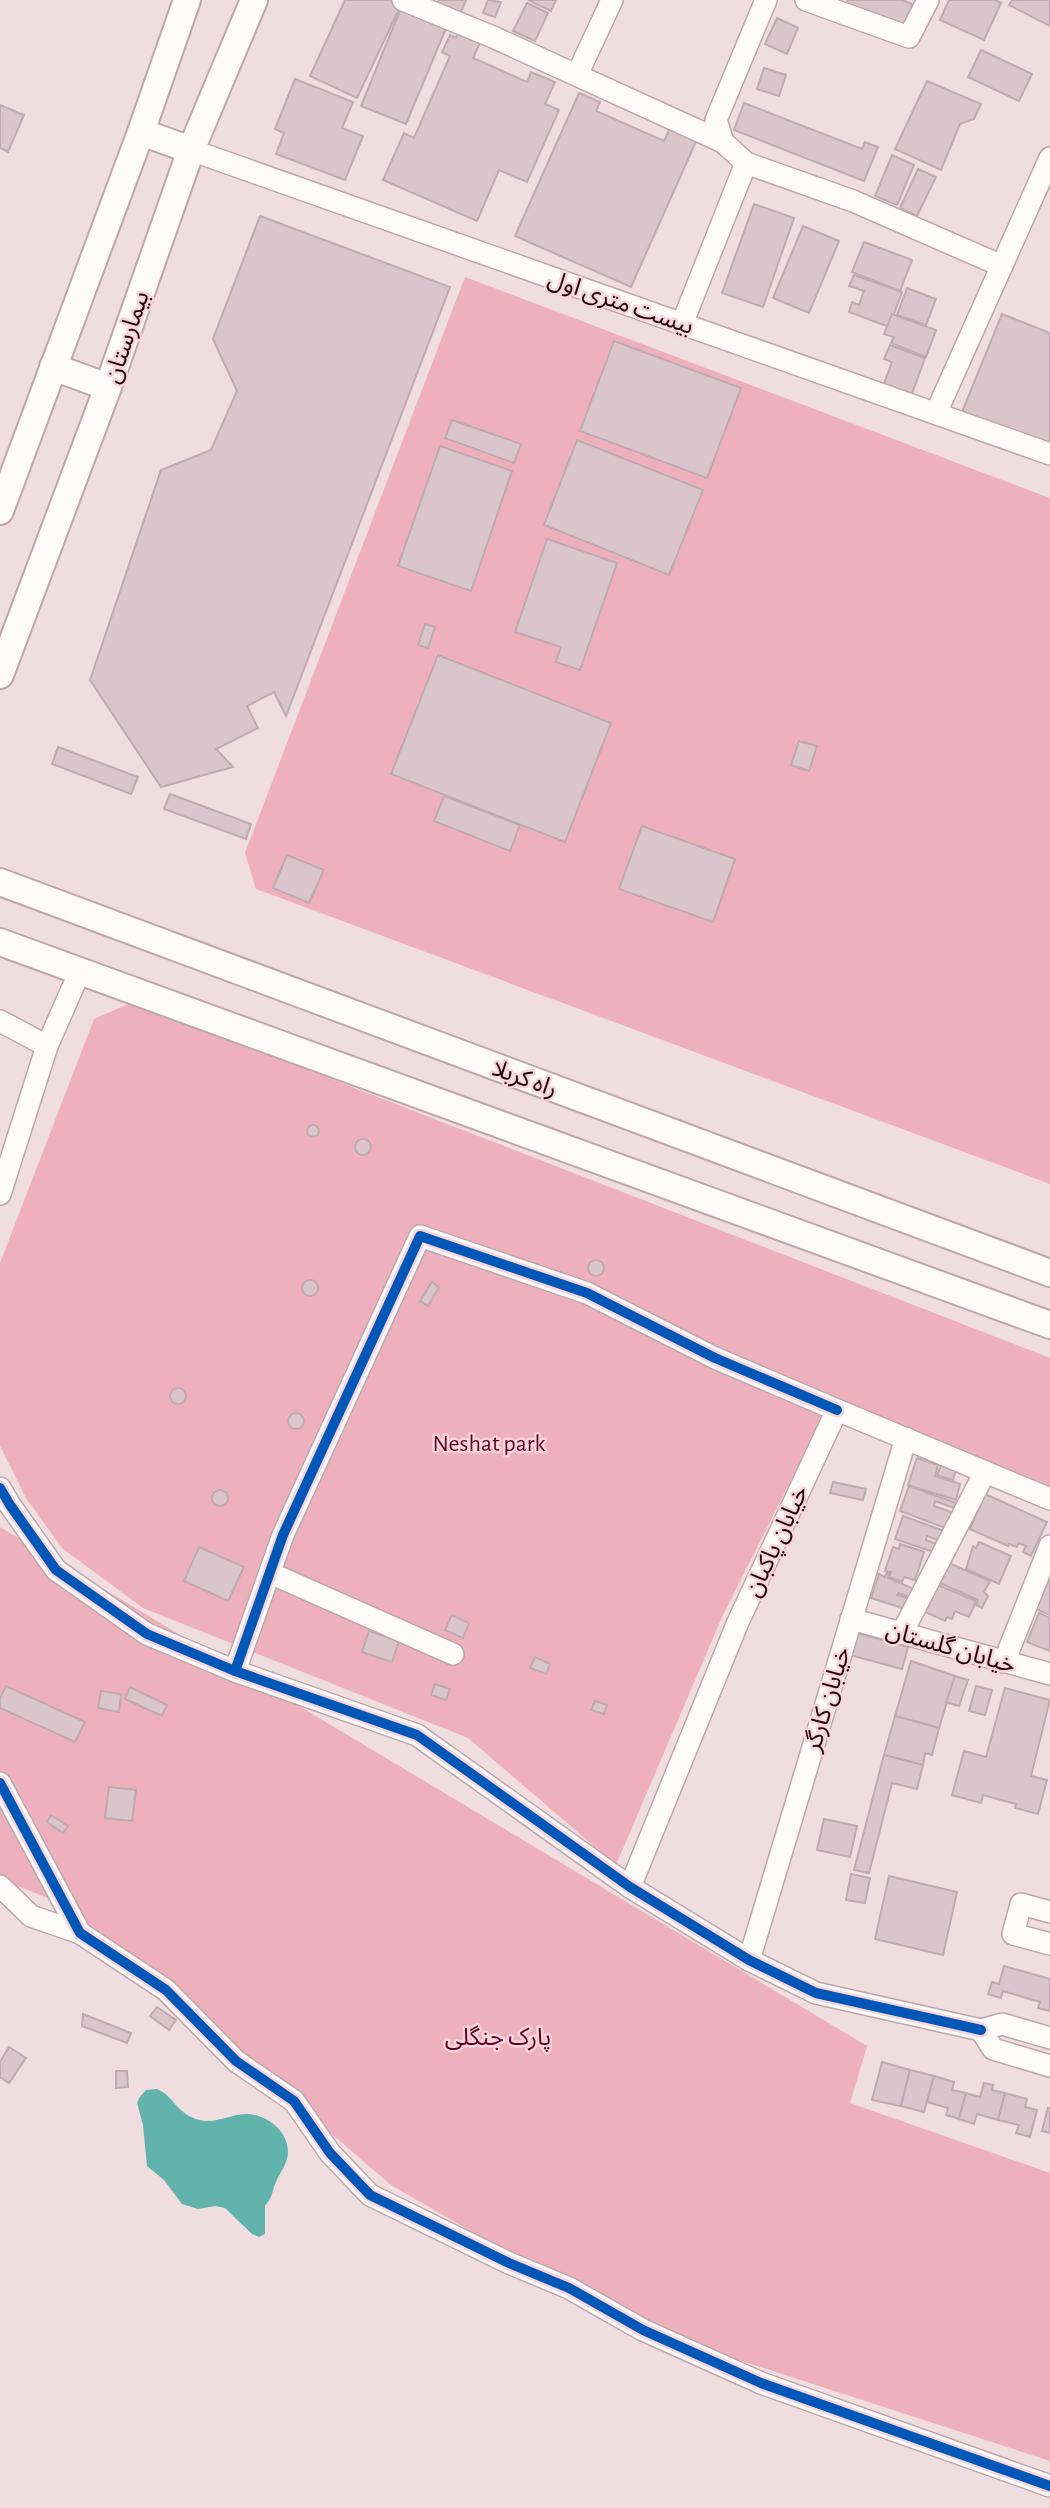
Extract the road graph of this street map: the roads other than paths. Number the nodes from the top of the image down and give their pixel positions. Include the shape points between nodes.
1 (187, 0) edge
2 (254, 0) edge
3 (403, 0) edge
4 (612, 0) edge
5 (766, 0) edge
6 (806, 0) edge
7 (928, 0) edge
8 (577, 75) junction
9 (141, 132) junction
10 (723, 142) junction
11 (191, 150) junction
12 (1050, 158) edge
13 (746, 163) junction
14 (1002, 266) junction
15 (682, 324) junction
16 (53, 367) junction
17 (108, 387) junction
18 (936, 413) junction
19 (1050, 454) edge
20 (0, 511) edge
21 (0, 675) edge
22 (0, 882) edge
23 (0, 942) edge
24 (80, 971) junction
25 (0, 1021) edge
26 (47, 1046) junction
27 (0, 1194) edge
28 (1050, 1273) edge
29 (1050, 1325) edge
30 (837, 1410) junction
31 (906, 1438) junction
32 (985, 1472) junction
33 (0, 1488) edge
34 (1050, 1499) edge
35 (1050, 1546) edge
36 (270, 1573) junction
37 (851, 1619) junction
38 (902, 1633) junction
39 (453, 1654) dead end
40 (1004, 1662) junction
41 (235, 1671) junction
42 (1050, 1674) edge
43 (0, 1783) edge
44 (0, 1886) edge
45 (630, 1887) junction
46 (1050, 1912) edge
47 (80, 1933) junction
48 (1050, 1944) edge
49 (749, 1961) junction
50 (981, 2030) junction
51 (1050, 2038) edge
52 (1050, 2066) edge
53 (1050, 2486) edge

1 - 9 main road
2 - 11 main road, بیمارستان
3 - 8 street
4 - 8 street
5 - 10 street via 716,120
6 - 7 street via 909,37
8 - 10 street
9 - 11 main road
9 - 16 main road
10 - 13 street
11 - 15 street, بیست متری اول
11 - 17 main road, بیمارستان
12 - 14 street
13 - 14 street via 853,201
13 - 15 street
14 - 18 street
15 - 18 street, بیست متری اول
16 - 17 main road
16 - 20 main road
17 - 21 main road, بیمارستان
18 - 19 street, بیست متری اول
22 - 28 main road, راه کربلا
23 - 24 main road
24 - 26 street
24 - 29 main road
25 - 26 street
26 - 27 street
30 - 31 street
30 - 36 street via 715,1358 587,1293 420,1236 283,1535
30 - 45 street, خیابان پاکبان via 738,1622
31 - 32 street
31 - 37 street, خیابان کارگر
32 - 34 street
32 - 38 street
33 - 41 street via 67,1579 147,1634
35 - 40 street
36 - 39 street
36 - 41 street
37 - 38 street, خیابان گلستان
37 - 49 street, خیابان کارگر
38 - 40 street, خیابان گلستان
40 - 42 street, خیابان گلستان
41 - 45 street via 417,1735
43 - 47 street
44 - 47 street via 31,1916
45 - 49 street
46 - 48 street via 1021,1904 1013,1934
47 - 53 street via 166,1990 236,2061 294,2101 330,2152 369,2195 761,2383
49 - 50 street via 816,1993
50 - 51 street via 1002,2024
50 - 52 street via 993,2049

